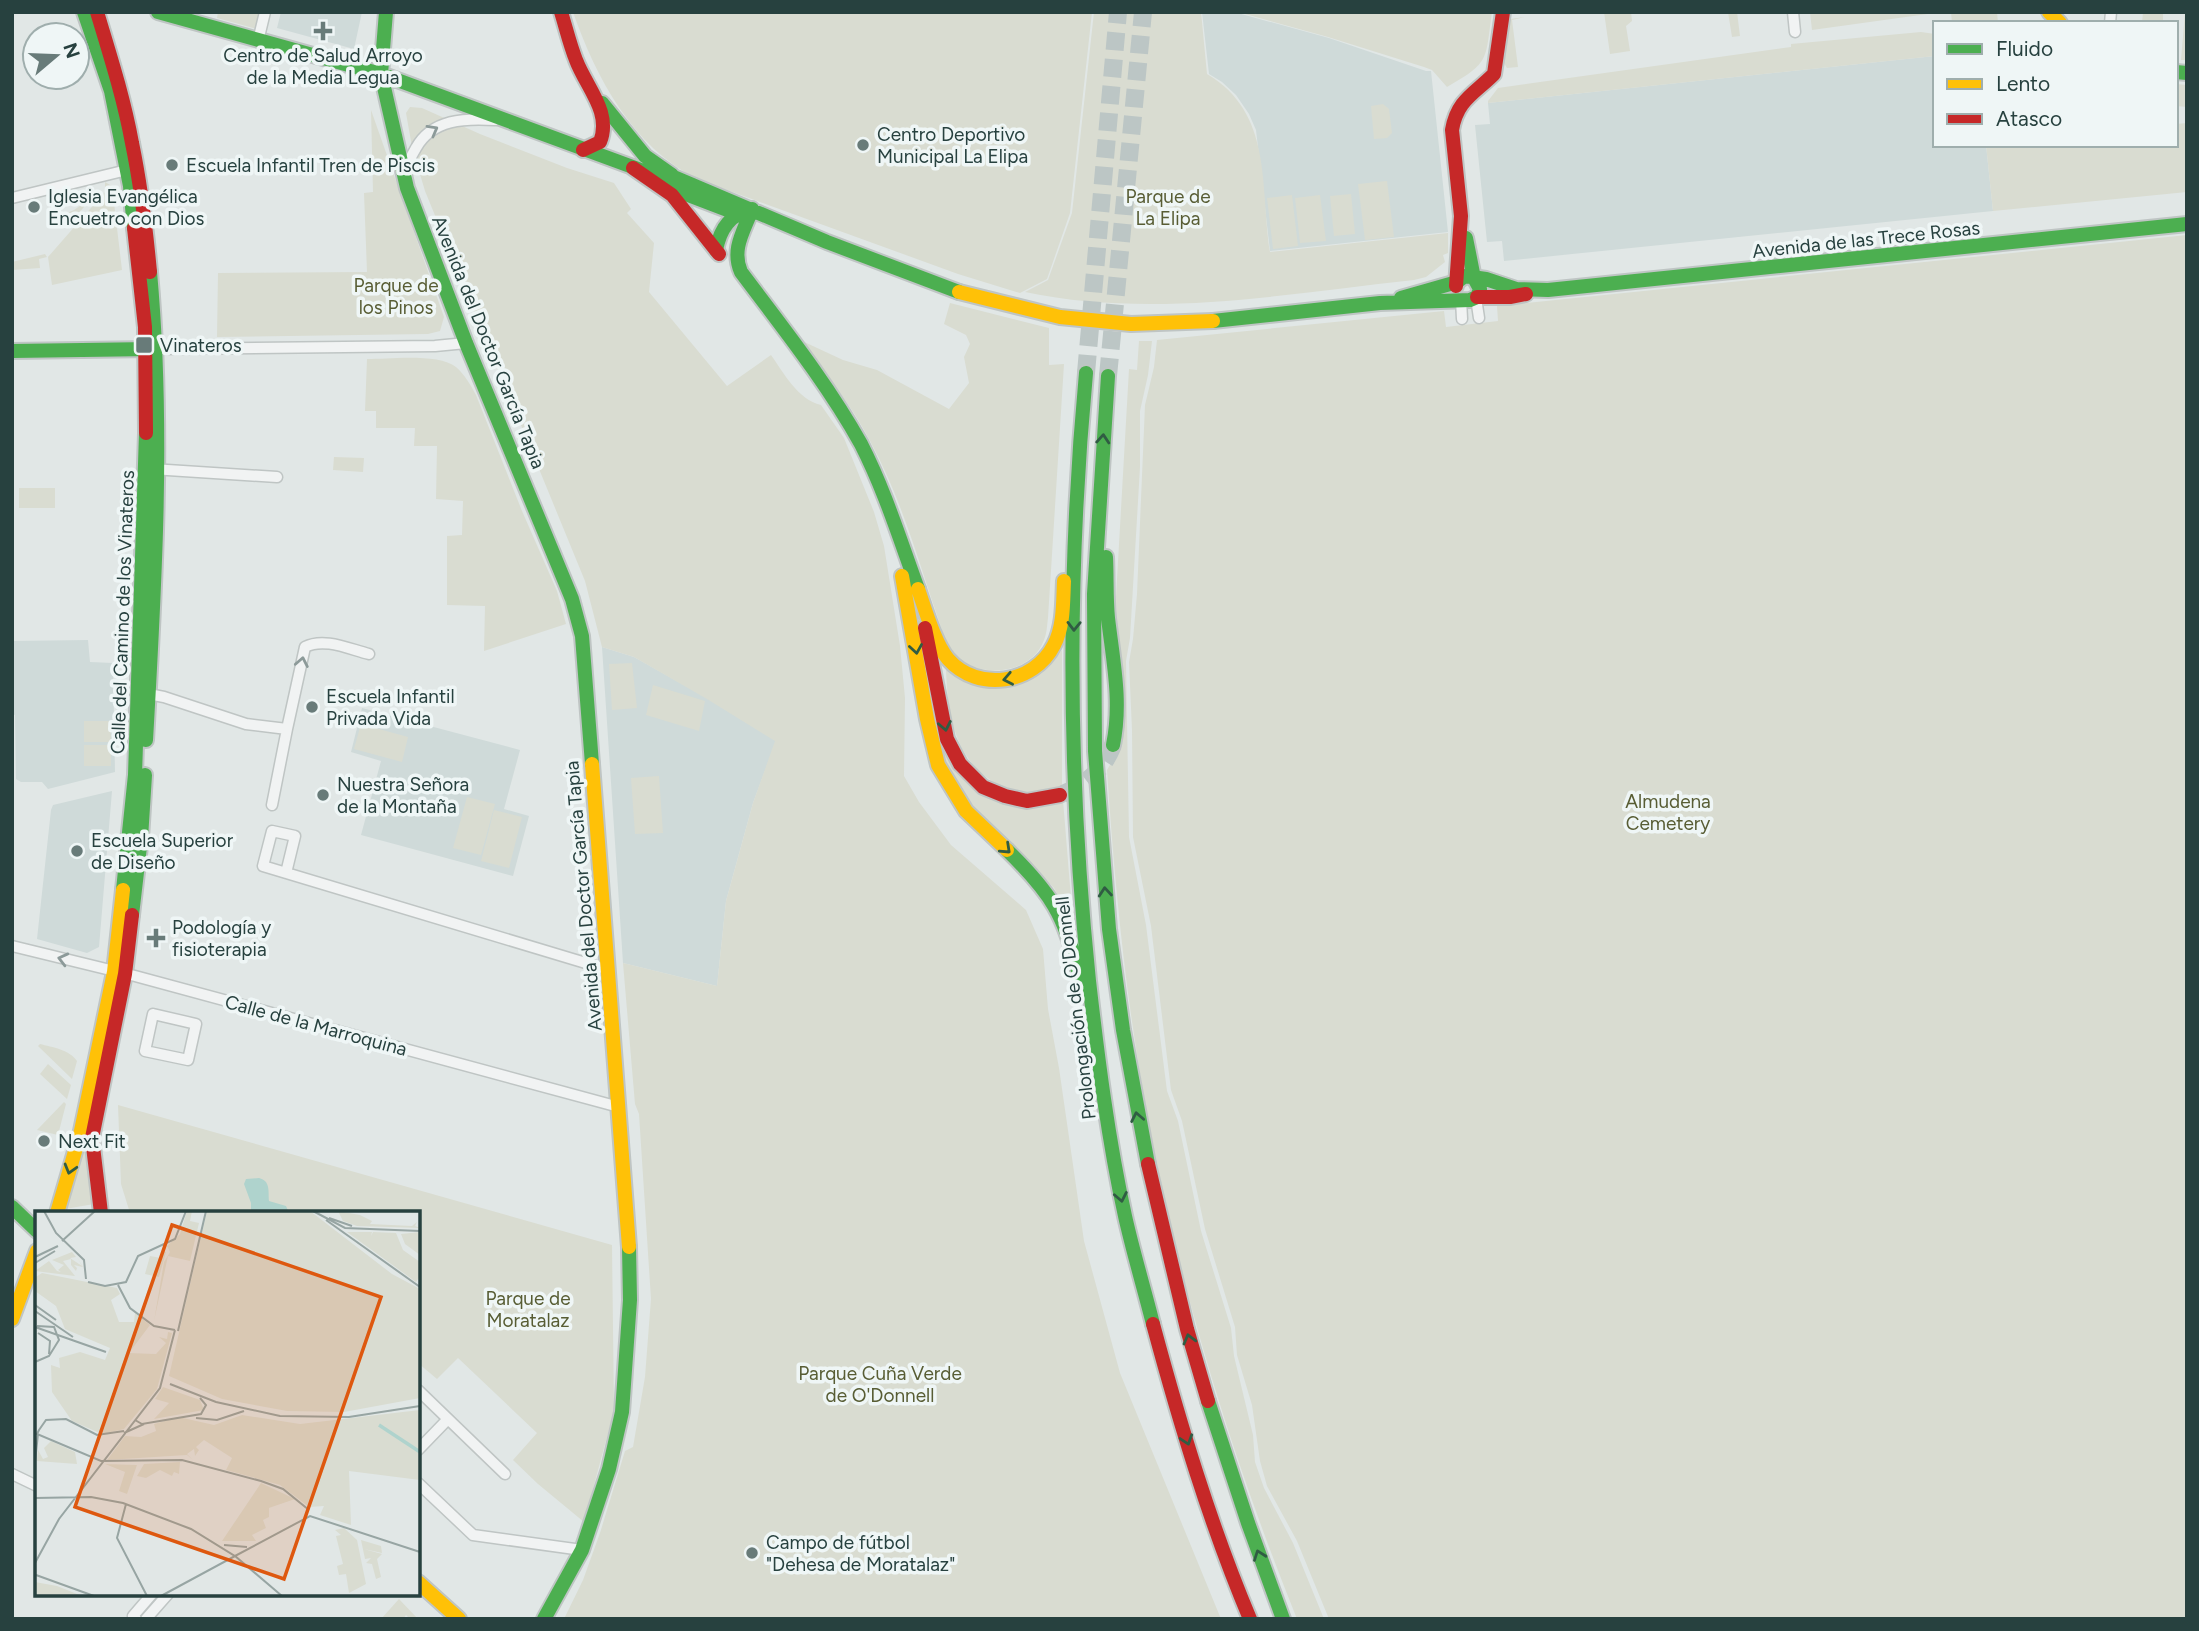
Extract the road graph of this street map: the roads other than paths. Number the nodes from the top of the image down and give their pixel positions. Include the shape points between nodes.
1 (84, 12) edge
2 (97, 12) edge
3 (158, 12) edge
4 (265, 12) edge
5 (386, 12) edge
6 (561, 12) edge
7 (1503, 12) edge
8 (1793, 12) edge
9 (1796, 32) dead end
10 (258, 41) junction
11 (381, 74) junction
12 (591, 89) junction
13 (507, 120) junction
14 (623, 129) junction
15 (604, 132) junction
16 (583, 150) junction
17 (634, 168) junction
18 (127, 170) junction
19 (649, 173) junction
20 (676, 178) junction
21 (407, 188) junction
22 (12, 198) edge
23 (746, 214) junction
24 (1461, 216) junction
25 (2187, 225) edge
26 (716, 250) junction
27 (1476, 279) junction
28 (1457, 282) junction
29 (1548, 290) junction
30 (1471, 298) junction
31 (1380, 303) junction
32 (1479, 318) dead end
33 (1462, 319) dead end
34 (466, 343) junction
35 (151, 349) junction
36 (12, 351) edge
37 (800, 352) junction
38 (1086, 373) tunnel mouth
39 (1108, 376) tunnel mouth
40 (1078, 460) junction
41 (151, 469) junction
42 (277, 477) dead end
43 (1099, 502) junction
44 (890, 510) junction
45 (916, 587) junction
46 (369, 654) dead end
47 (144, 693) junction
48 (287, 729) junction
49 (1113, 745) tunnel mouth
50 (1060, 795) tunnel mouth
51 (272, 805) dead end
52 (286, 873) junction
53 (12, 946) edge
54 (609, 970) junction
55 (119, 973) junction
56 (1094, 1033) junction
57 (188, 1060) joint
58 (619, 1107) junction
59 (58, 1211) edge
60 (98, 1211) edge
61 (35, 1261) edge
62 (12, 1319) edge
63 (420, 1392) edge
64 (448, 1419) junction
65 (420, 1448) edge
66 (12, 1474) edge
67 (505, 1474) dead end
68 (35, 1485) edge
69 (420, 1485) edge
70 (582, 1550) junction
71 (420, 1584) edge
72 (150, 1596) edge
73 (166, 1596) edge
74 (136, 1619) edge
75 (146, 1619) edge
76 (459, 1619) edge
77 (544, 1619) edge
78 (1250, 1619) edge
79 (1283, 1619) edge

1 - 18 main road, Calle del Camino de los Vinateros via 111,91
2 - 35 main road, Calle del Camino de los Vinateros via 116,67 136,159 149,249
3 - 10 main road
4 - 10 street
5 - 11 main road, Avenida del Doctor García Tapia
6 - 12 main road via 576,61
7 - 24 main road via 1494,74 1465,97 1453,119
8 - 9 street
10 - 11 main road
11 - 13 main road
11 - 21 main road, Avenida del Doctor García Tapia
12 - 14 main road
12 - 15 main road via 603,114
13 - 16 main road
21 -> 13 street via 407,165 423,135 447,123
14 - 15 main road
14 - 20 main road via 645,156
15 - 16 main road via 600,142
16 - 17 main road
17 - 19 main road
17 - 26 main road via 672,195
18 - 22 street
18 - 35 main road, Calle del Camino de los Vinateros
19 - 20 main road
19 - 23 main road via 675,190
20 - 23 main road
21 - 34 main road, Avenida del Doctor García Tapia
23 - 26 main road via 719,233
23 - 31 main road, Avenida de las Trece Rosas via 972,298 1042,314 1156,325
23 - 37 main road via 736,260
24 - 27 main road
24 - 28 main road
25 - 29 main road, Avenida de las Trece Rosas
26 - 37 main road
27 - 28 main road, Avenida de las Trece Rosas via 1465,276
27 - 29 main road, Avenida de las Trece Rosas via 1516,289
27 - 30 main road via 1480,289
28 - 30 main road via 1456,291
28 - 31 main road, Avenida de las Trece Rosas
29 - 30 main road, Avenida de las Trece Rosas
30 - 31 main road, Avenida de las Trece Rosas
30 - 32 street
30 - 33 street
34 - 35 street
34 - 54 main road, Avenida del Doctor García Tapia via 572,599 582,636
35 - 36 main road
35 - 41 main road, Calle del Camino de los Vinateros
37 - 44 main road via 851,426
38 - 40 main road, Prolongación de O'Donnell
43 -> 39 main road
40 -> 45 main road via 1068,500 1061,619 1054,645 1033,670 996,681 961,671 943,651
40 -> 56 main road, Prolongación de O'Donnell via 1072,735
41 - 42 street
41 - 47 main road, Calle del Camino de los Vinateros
43 - 49 main road via 1106,530 1117,710
79 -> 43 main road via 1213,1424 1154,1198 1126,1058 1105,892 1094,728
44 - 45 main road
44 -> 56 main road via 938,765 966,811 1033,875 1054,902 1071,940
45 -> 50 main road via 947,739 960,764 983,787 1005,796 1027,802
48 -> 46 street via 305,647 323,642
47 - 48 street via 246,724
47 - 55 main road, Calle del Camino de los Vinateros via 141,838
48 - 51 street
52 - 52 street via 295,836 272,831 263,866
52 - 54 street
55 -> 53 street, Calle de la Marroquina
54 - 58 main road, Avenida del Doctor García Tapia
55 - 58 street, Calle de la Marroquina
55 -> 59 main road, Calle del Camino de los Vinateros
55 - 60 main road, Calle del Camino de los Vinateros via 92,1138
56 -> 78 main road, Prolongación de O'Donnell via 1125,1216 1171,1392
57 - 57 street via 145,1051 153,1014 196,1024
58 - 70 main road, Avenida del Doctor García Tapia via 630,1300 622,1412
61 - 62 main road
63 - 64 street
64 - 65 street
64 - 67 street
66 - 68 street
69 - 70 street via 473,1535
70 - 77 main road, Avenida del Doctor García Tapia
71 - 76 main road
72 - 74 street via 132,1616
73 - 75 street

